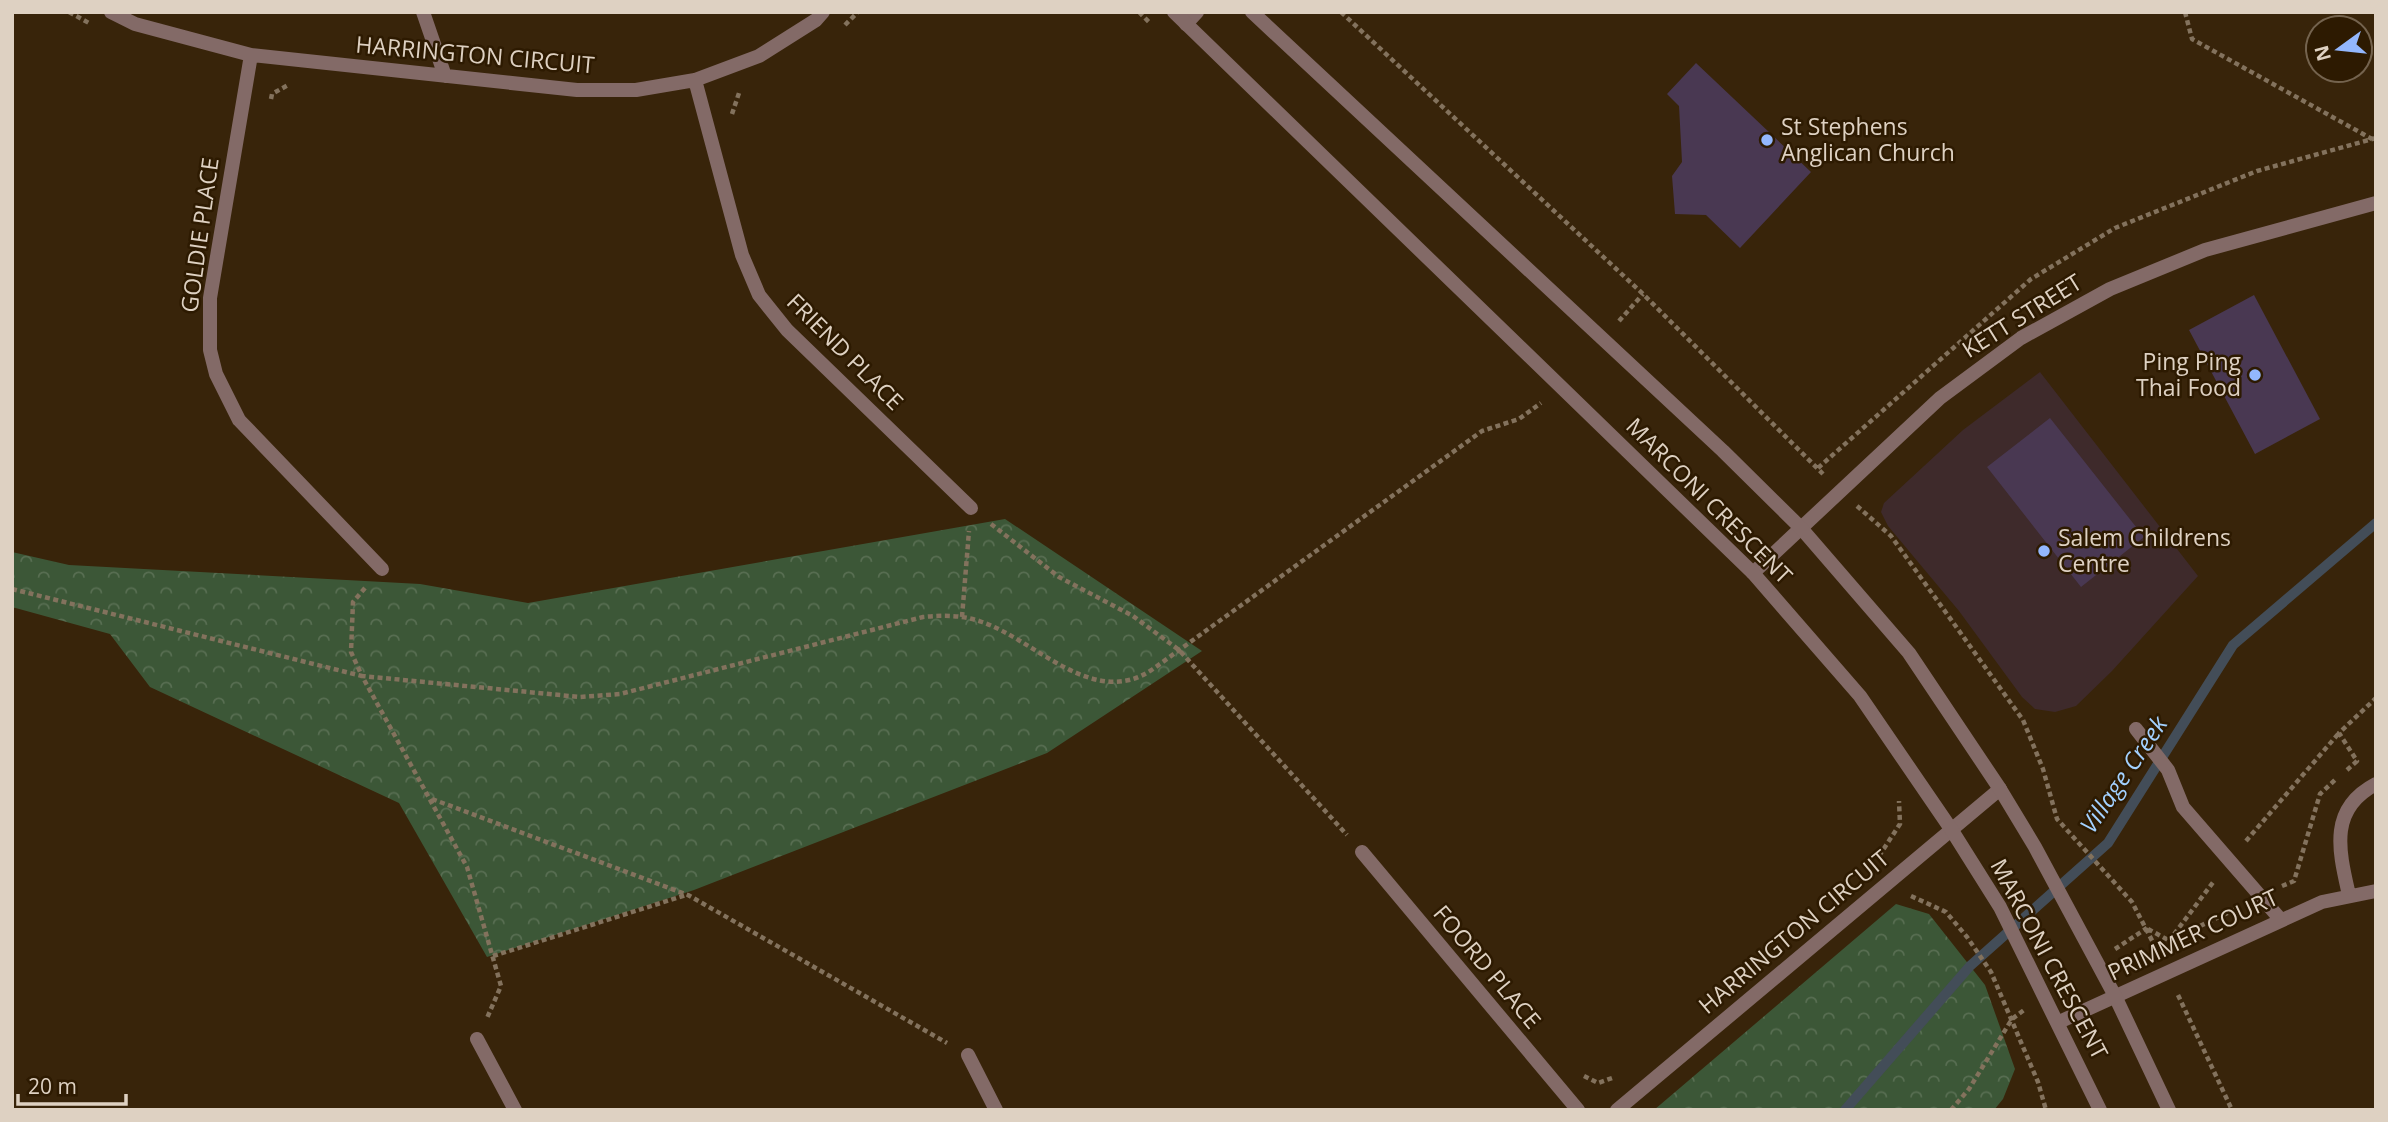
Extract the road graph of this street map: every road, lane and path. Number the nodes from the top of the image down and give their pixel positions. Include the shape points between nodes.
1 (111, 12) edge
2 (423, 12) edge
3 (823, 12) edge
4 (1139, 12) edge
5 (1174, 12) edge
6 (1197, 12) edge
7 (1252, 12) edge
8 (1341, 12) edge
9 (2185, 12) edge
10 (1186, 24) junction
11 (1158, 31) dead end
12 (251, 55) junction
13 (444, 76) junction
14 (695, 80) junction
15 (2374, 139) edge
16 (2376, 203) edge
17 (1643, 294) junction
18 (1603, 339) junction
19 (1534, 392) dead end
20 (1818, 468) junction
21 (1840, 491) junction
22 (971, 508) junction
23 (1801, 528) junction
24 (382, 569) joint
25 (1753, 573) junction
26 (12, 589) edge
27 (962, 617) junction
28 (1180, 649) junction
29 (362, 676) junction
30 (2376, 698) edge
31 (2136, 729) dead end
32 (2339, 733) junction
33 (2376, 784) edge
34 (2000, 789) junction
35 (1899, 792) dead end
36 (431, 798) junction
37 (1951, 829) junction
38 (1362, 852) joint
39 (2229, 860) junction
40 (1896, 876) junction
41 (2376, 891) edge
42 (688, 895) junction
43 (2349, 895) junction
44 (2261, 897) junction
45 (2281, 920) junction
46 (2147, 928) junction
47 (2192, 930) dead end
48 (2180, 936) dead end
49 (2169, 942) junction
50 (493, 956) junction
51 (2167, 972) junction
52 (2115, 996) junction
53 (2012, 1019) junction
54 (2059, 1022) junction
55 (477, 1039) joint
56 (968, 1055) joint
57 (515, 1110) edge
58 (996, 1110) edge
59 (1578, 1110) edge
60 (1617, 1110) edge
61 (1951, 1110) edge
62 (2046, 1110) edge
63 (2100, 1110) edge
64 (2169, 1110) edge
65 (2232, 1110) edge

1 - 12 street, HARRINGTON CIRCUIT via 135,24
2 - 13 street
3 - 14 street, HARRINGTON CIRCUIT via 760,56
4 - 11 path
5 - 10 street, MARCONI CRESCENT
6 - 10 street
7 - 18 street, MARCONI CRESCENT
8 - 17 path
9 - 15 path via 2192,39
10 - 25 street, MARCONI CRESCENT
12 - 13 street, HARRINGTON CIRCUIT
12 - 24 street, GOLDIE PLACE via 210,298 210,350 216,374 239,420
13 - 14 street, HARRINGTON CIRCUIT via 589,90 636,90
14 - 22 street, FRIEND PLACE via 742,255 759,295 787,330
15 - 20 path via 2257,171 2115,228 2031,279
16 - 21 street, KETT STREET via 2205,250 2109,289 2021,338 1940,398
17 - 18 path
17 - 20 path
18 - 23 street, MARCONI CRESCENT
19 - 28 path via 1544,401 1519,419 1482,431
20 - 21 path
21 - 23 street, KETT STREET
21 - 46 path via 1891,536 2023,720 2057,820 2132,902
22 - 27 path
22 - 28 path via 1059,577 1133,616
23 - 25 street, KETT STREET
23 - 34 street, MARCONI CRESCENT via 1909,653
24 - 29 path via 353,602 351,652
25 - 37 street, MARCONI CRESCENT via 1860,696
26 - 29 path
27 - 28 path via 999,629 1104,683 1135,680
27 - 29 path via 923,617 620,694 580,696
28 - 38 path
29 - 36 path
30 - 32 path
31 - 39 street via 2168,770 2183,807
32 - 39 path
32 - 44 path via 2357,761 2320,794 2294,881
33 - 43 street via 2364,790 2340,825 2340,854
34 - 37 street, HARRINGTON CIRCUIT
34 - 52 street, MARCONI CRESCENT
35 - 40 path via 1900,824 1878,857
36 - 42 path
36 - 50 path via 467,867
37 - 40 street, HARRINGTON CIRCUIT
37 - 54 street, MARCONI CRESCENT via 2000,907
38 - 59 street, FOORD PLACE
39 - 44 street
39 - 49 path
40 - 53 path via 1905,893 1945,912 1967,937 1991,972
40 - 60 street, HARRINGTON CIRCUIT
41 - 43 street, PRIMMER COURT
42 - 50 path
42 - 56 path
43 - 45 street, PRIMMER COURT
44 - 45 street
44 - 47 path
45 - 51 street, PRIMMER COURT
46 - 49 path
46 - 51 path
48 - 49 path
50 - 55 path via 501,986
51 - 52 street, PRIMMER COURT
51 - 65 path
52 - 54 street, PRIMMER COURT
52 - 64 street, MARCONI CRESCENT
53 - 61 path
53 - 62 path
54 - 63 street, MARCONI CRESCENT
55 - 57 street
56 - 58 street

